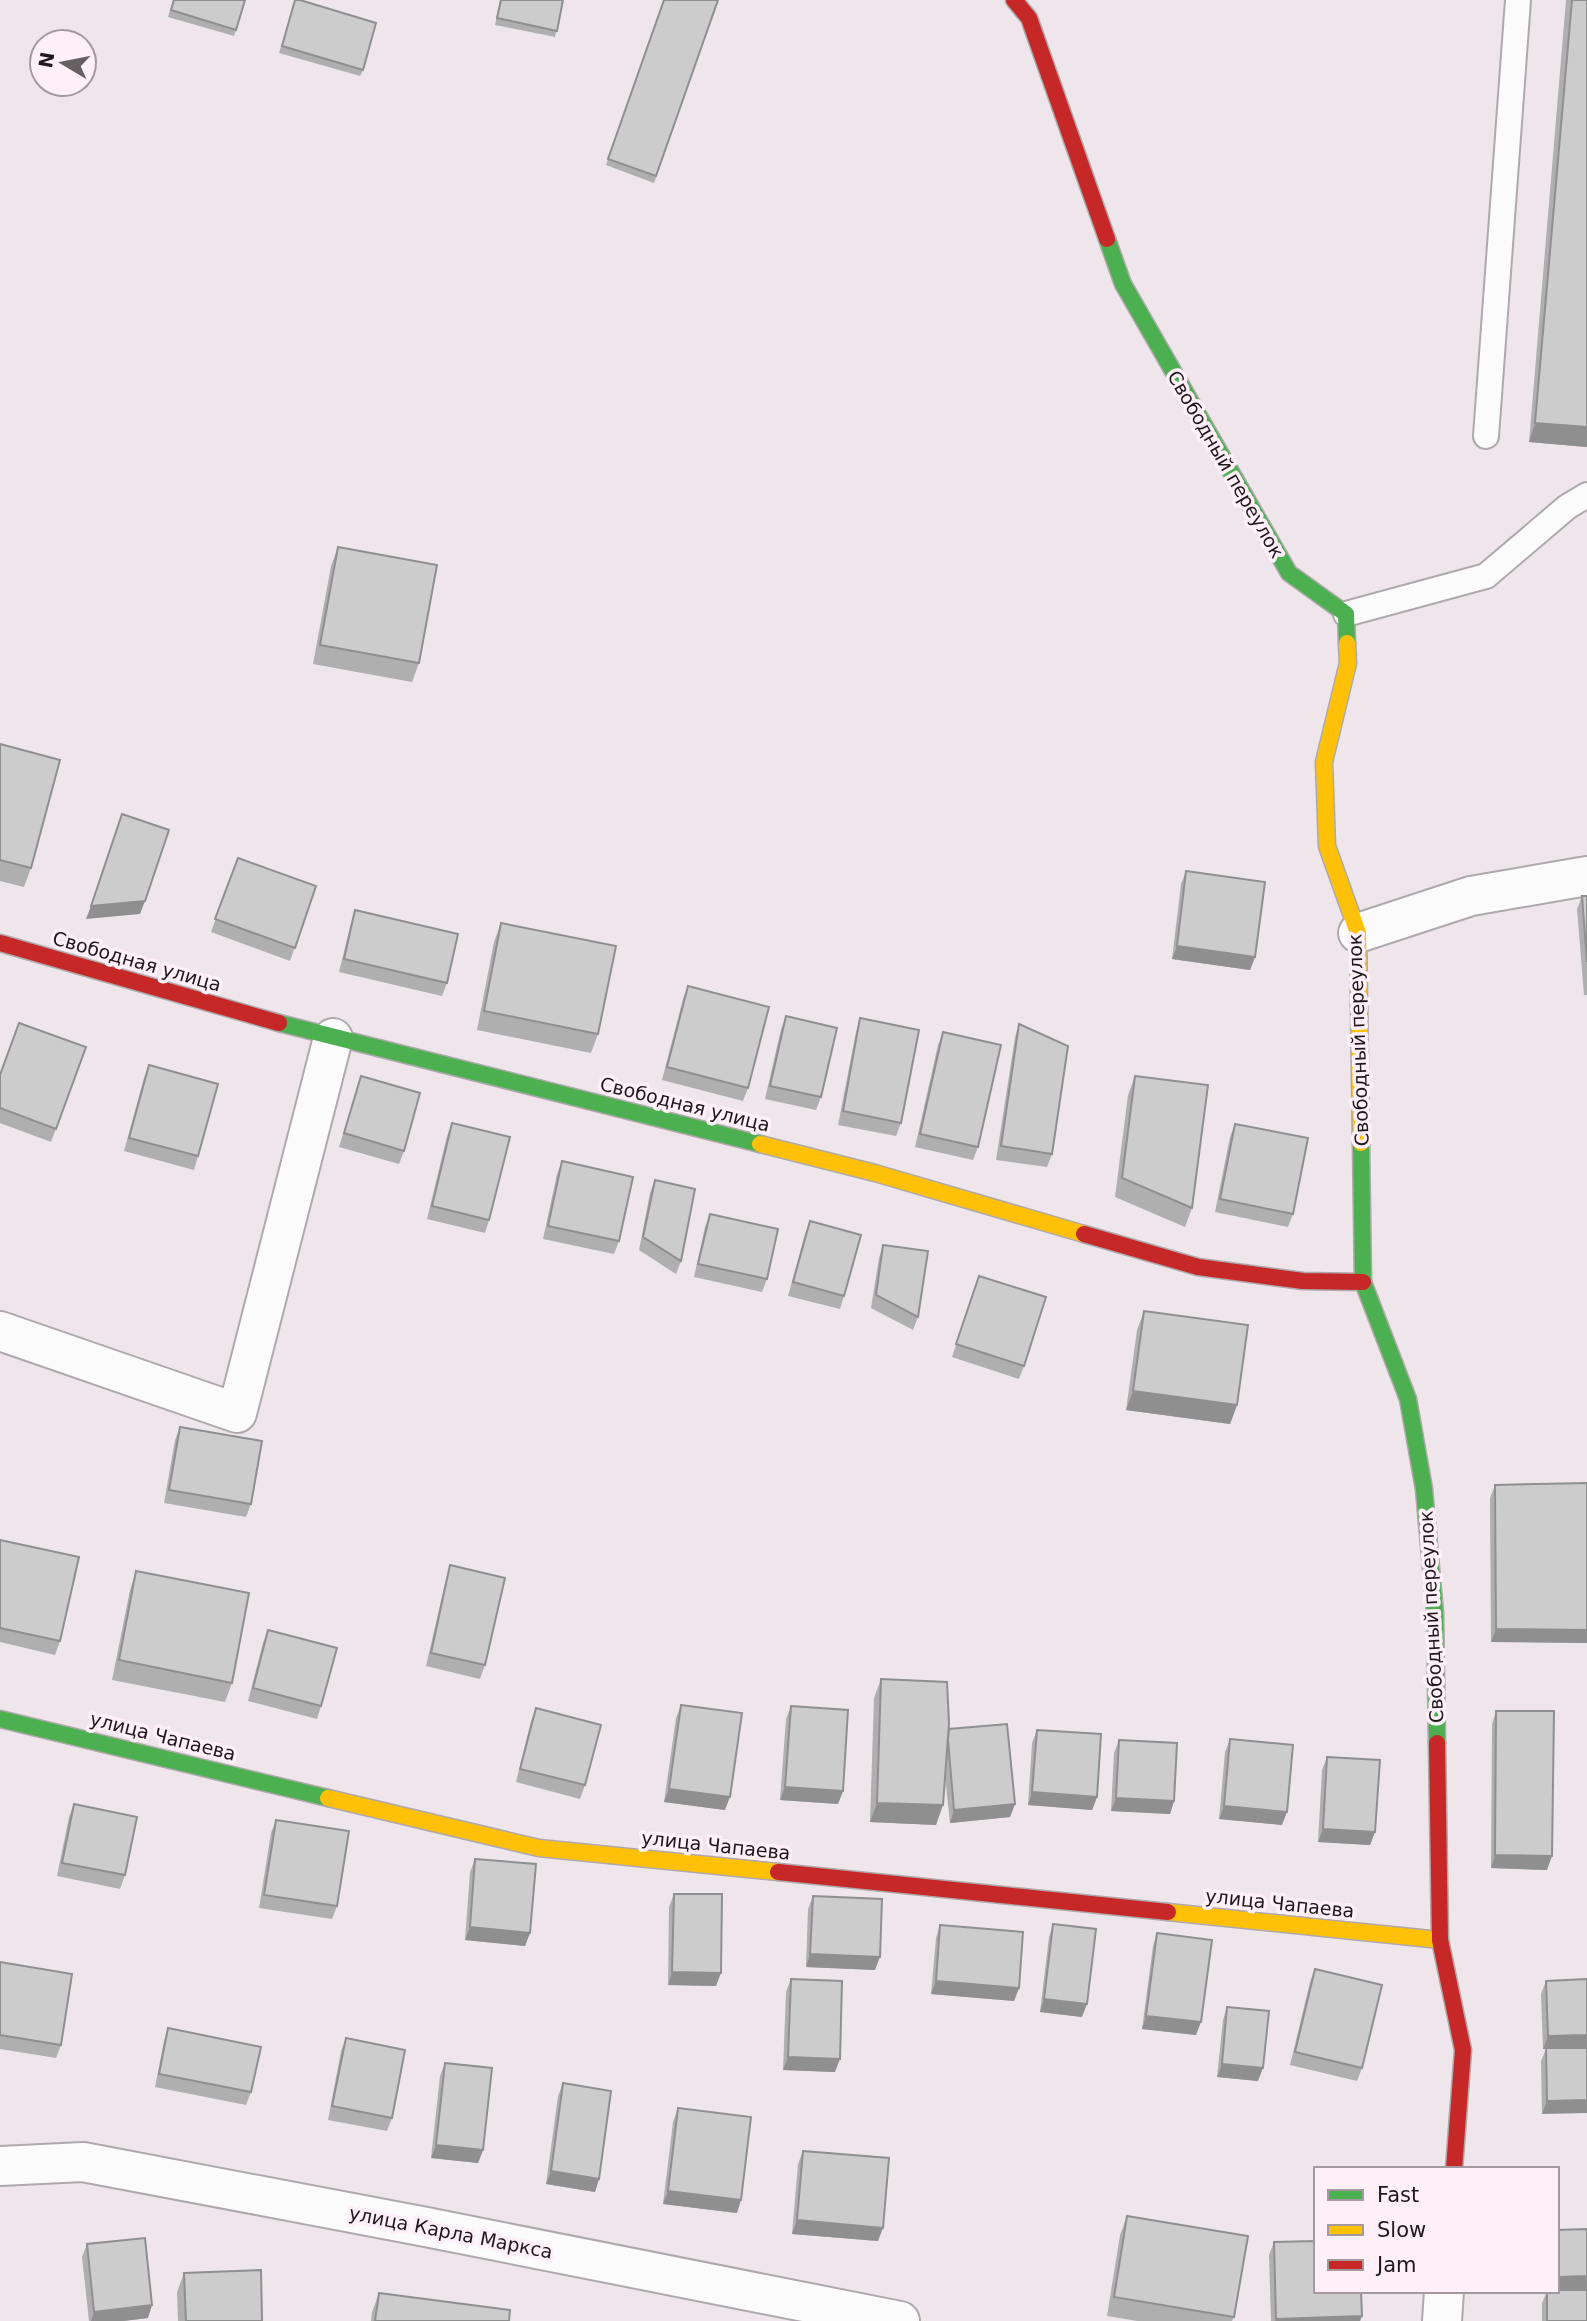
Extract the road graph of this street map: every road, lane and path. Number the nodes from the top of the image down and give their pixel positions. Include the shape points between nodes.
1 (1014, 0) edge
2 (1518, 0) edge
3 (1486, 436) dead end
4 (1587, 495) edge
5 (1346, 614) junction
6 (1587, 876) edge
7 (1358, 933) junction
8 (0, 943) edge
9 (333, 1038) junction
10 (1363, 1282) junction
11 (0, 1331) edge
12 (0, 1719) edge
13 (1440, 1940) junction
14 (0, 2166) edge
15 (1454, 2167) edge
16 (1444, 2293) edge
17 (900, 2321) edge
18 (1442, 2321) edge

1 - 5 street, Свободный переулок via 1029,18 1123,284 1289,573
2 - 3 lane
4 - 5 lane via 1486,576
5 - 7 street, Свободный переулок via 1348,663 1324,762 1326,834
6 - 7 street via 1471,896
7 - 10 street, Свободный переулок
8 - 9 street, Свободная улица
9 - 10 street, Свободная улица via 875,1173 1198,1267 1303,1281
9 - 11 street via 237,1413
10 - 13 street, Свободный переулок via 1408,1399 1424,1489 1435,1613
12 - 13 street, улица Чапаева via 539,1848
13 - 15 street, Свободный переулок via 1463,2050
14 - 17 street, улица Карла Маркса via 83,2162
16 - 18 street

